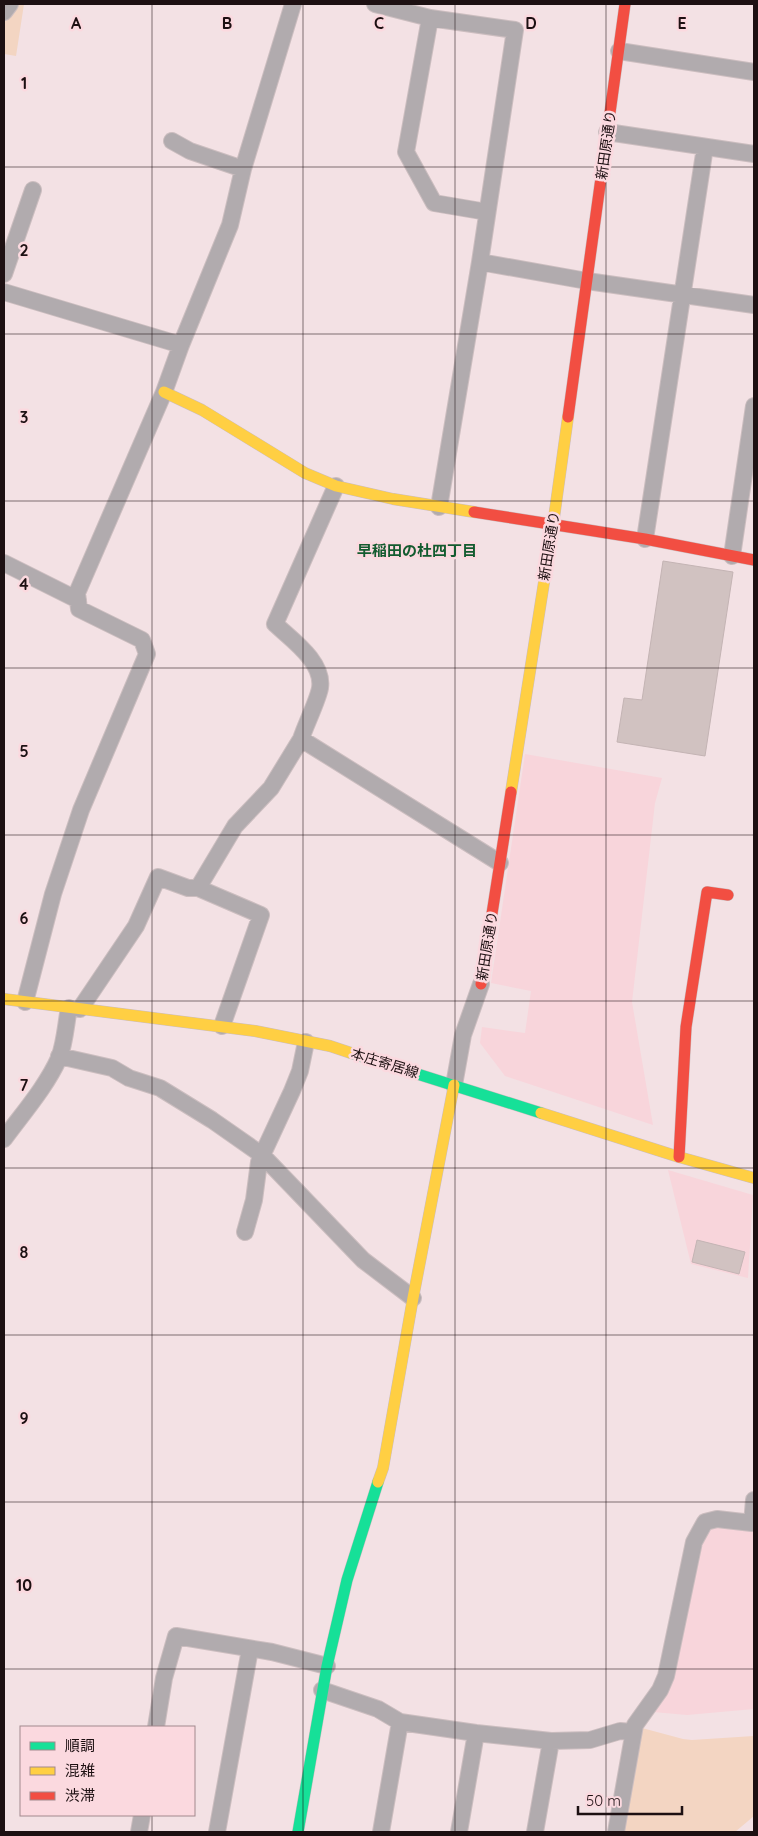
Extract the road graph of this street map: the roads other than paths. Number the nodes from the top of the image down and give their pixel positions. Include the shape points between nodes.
1 (10, 4) edge
2 (293, 4) edge
3 (375, 4) edge
4 (625, 4) edge
5 (4, 12) edge
6 (430, 18) junction
7 (619, 51) junction
8 (754, 72) edge
9 (608, 132) junction
10 (172, 141) dead end
11 (704, 147) junction
12 (754, 154) edge
13 (242, 169) junction
14 (33, 190) dead end
15 (487, 212) junction
16 (480, 262) junction
17 (4, 274) edge
18 (587, 281) junction
19 (4, 292) edge
20 (683, 294) junction
21 (754, 305) edge
22 (181, 345) junction
23 (164, 392) junction
24 (754, 406) edge
25 (336, 486) junction
26 (439, 507) junction
27 (553, 525) junction
28 (645, 539) junction
29 (732, 556) junction
30 (754, 560) edge
31 (4, 563) edge
32 (78, 600) junction
33 (301, 739) junction
34 (500, 863) junction
35 (198, 888) junction
36 (728, 895) dead end
37 (481, 984) joint
38 (4, 999) edge
39 (25, 1002) junction
40 (74, 1008) junction
41 (222, 1026) junction
42 (306, 1042) junction
43 (60, 1056) junction
44 (454, 1085) junction
45 (4, 1139) edge
46 (262, 1155) junction
47 (679, 1157) junction
48 (754, 1178) edge
49 (245, 1232) dead end
50 (413, 1298) junction
51 (754, 1500) edge
52 (250, 1648) junction
53 (327, 1666) junction
54 (322, 1690) junction
55 (400, 1722) junction
56 (156, 1726) edge
57 (634, 1728) junction
58 (476, 1733) junction
59 (551, 1741) junction
60 (142, 1816) edge
61 (139, 1832) edge
62 (217, 1832) edge
63 (298, 1832) edge
64 (381, 1832) edge
65 (459, 1832) edge
66 (534, 1832) edge
67 (616, 1832) edge

1 - 5 street
2 - 13 street
3 - 6 street
4 - 7 street, 新田原通り
6 - 15 street via 406,152 434,203
6 - 15 street via 515,30
7 - 8 street
7 - 9 street, 新田原通り
9 - 11 street
9 - 18 street, 新田原通り
10 - 13 street via 190,151
11 - 12 street
11 - 20 street
13 - 22 street via 230,225
14 - 17 street
15 - 16 street
16 - 18 street
16 - 26 street
18 - 20 street
18 - 27 street, 新田原通り
19 - 22 street
20 - 21 street
20 - 28 street
22 - 23 street
23 - 25 street via 202,410 305,473
23 - 32 street via 76,593
24 - 29 street
25 - 26 street
25 - 33 street via 275,624 315,662 319,672 320,688
26 - 27 street
27 - 28 street
27 - 34 street, 新田原通り
28 - 29 street
29 - 30 street
31 - 32 street
32 - 39 street via 79,609 142,640 147,654 81,810 53,894
33 - 34 street
33 - 35 street via 271,788 235,826
34 - 37 street, 新田原通り
35 - 40 street via 188,888 158,877 136,926
35 - 41 street via 261,915
36 - 47 street via 707,892 686,1027
37 - 44 street, 新田原通り via 463,1035
38 - 39 street, 本庄寄居線
39 - 40 street, 本庄寄居線
40 - 41 street, 本庄寄居線
40 - 43 street
41 - 42 street, 本庄寄居線
42 - 44 street, 本庄寄居線 via 330,1046
42 - 46 street via 300,1071
43 - 45 street via 30,1105
43 - 46 street via 112,1068 129,1078 160,1088
44 - 47 street, 本庄寄居線
44 - 50 street
46 - 49 street
46 - 50 street via 363,1260
47 - 48 street, 本庄寄居線
50 - 53 street via 383,1468 347,1580
51 - 57 street via 752,1523 717,1518 705,1522 694,1542 666,1676
52 - 53 street
52 - 56 street via 176,1636 164,1678
52 - 62 street
53 - 54 street
54 - 55 street via 378,1709
54 - 63 street
55 - 58 street
55 - 64 street
57 - 59 street via 590,1740
57 - 67 street
58 - 59 street
58 - 65 street
59 - 66 street
60 - 61 street

